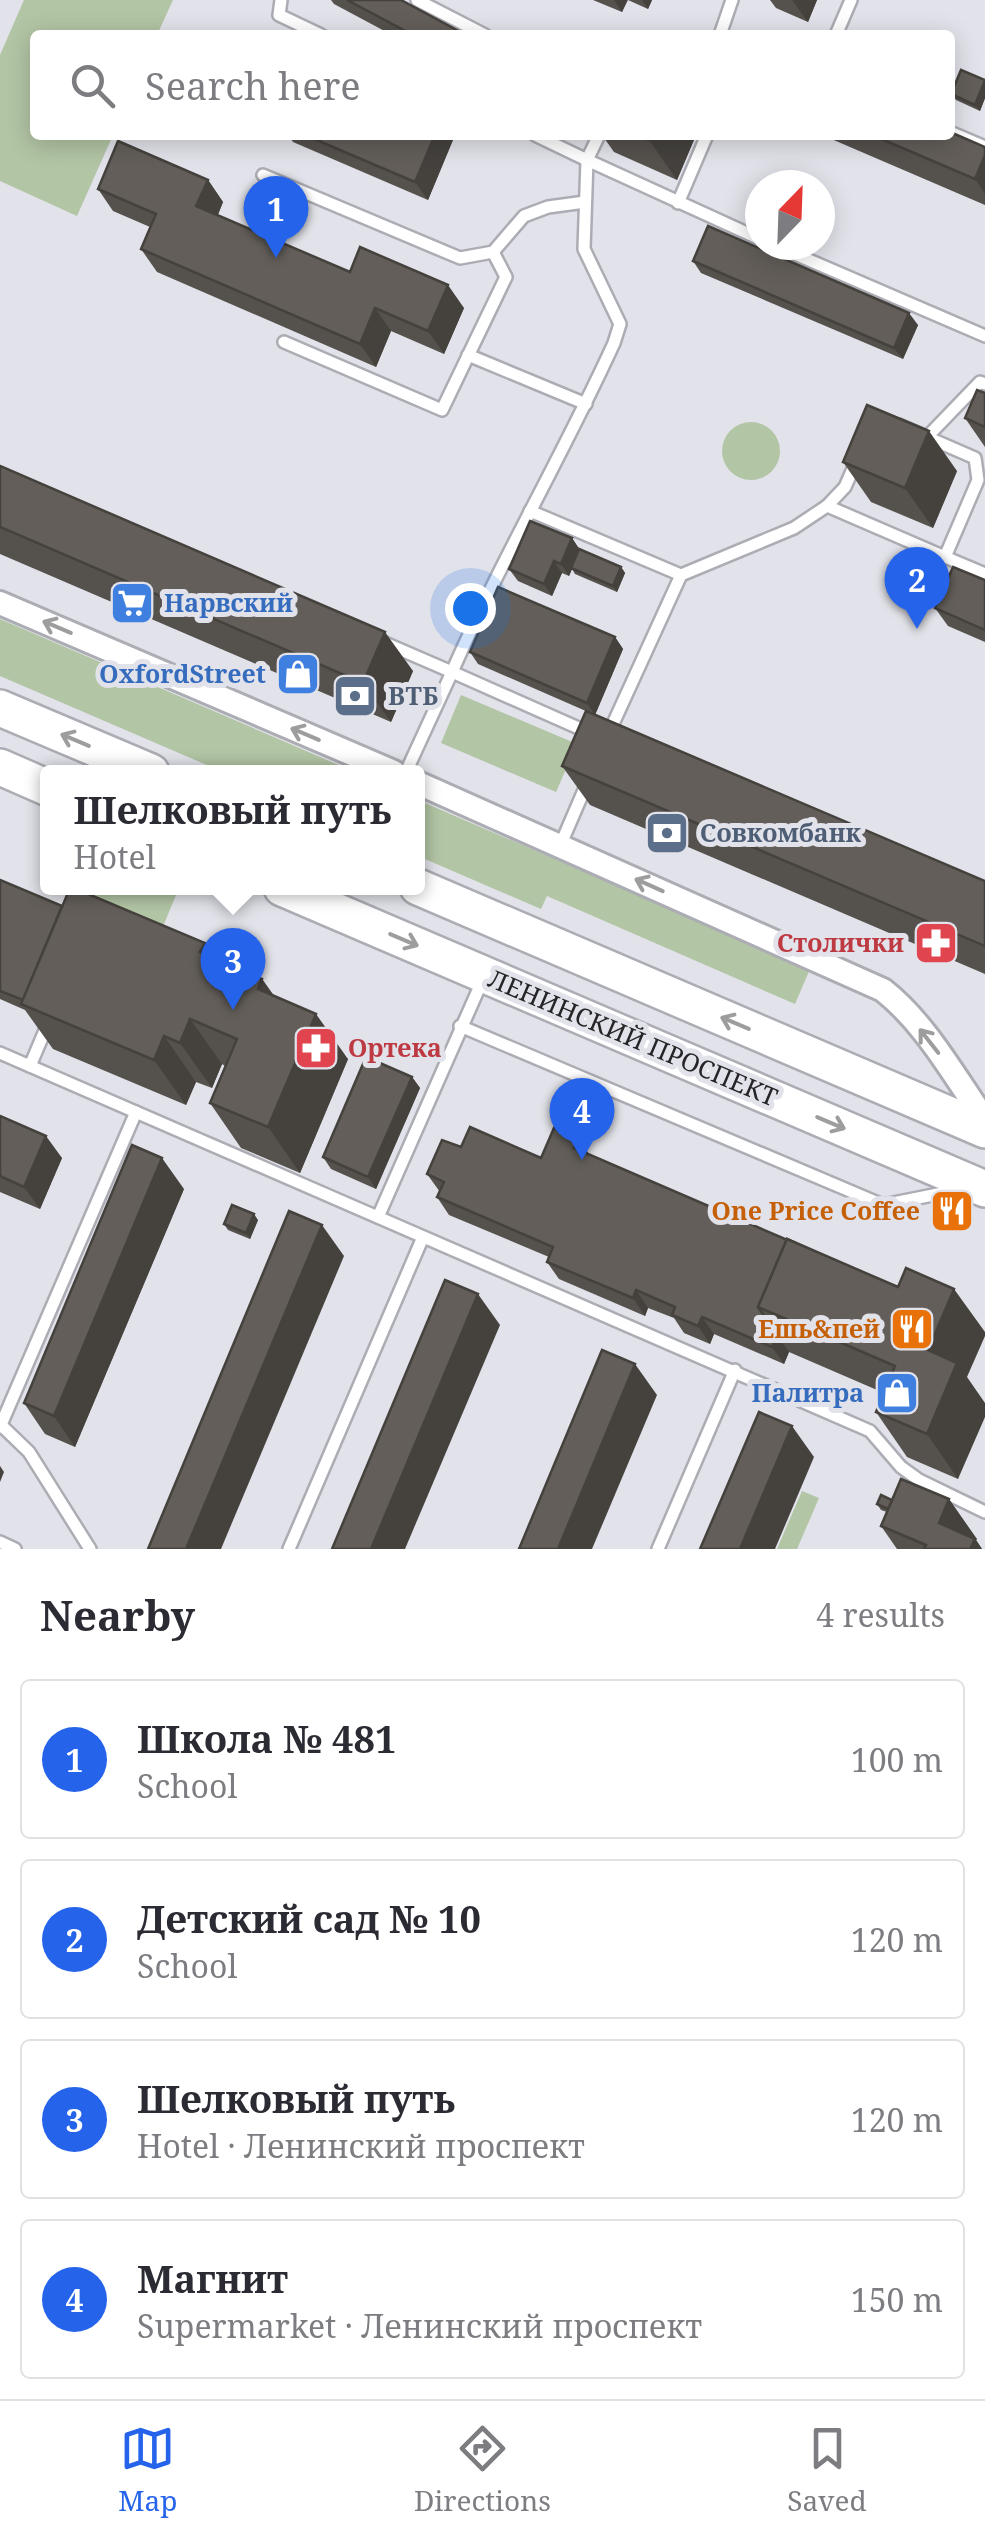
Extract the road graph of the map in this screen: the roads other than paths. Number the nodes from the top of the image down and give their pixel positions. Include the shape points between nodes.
1 (282, 0) edge
2 (417, 0) edge
3 (732, 0) edge
4 (850, 0) edge
5 (310, 30) edge
6 (475, 30) edge
7 (722, 30) edge
8 (838, 30) edge
9 (955, 134) edge
10 (546, 140) edge
11 (597, 140) edge
12 (705, 140) edge
13 (985, 147) edge
14 (588, 160) junction
15 (263, 175) dead end
16 (585, 202) junction
17 (678, 203) junction
18 (745, 232) edge
19 (493, 252) junction
20 (809, 260) edge
21 (985, 336) edge
22 (284, 342) dead end
23 (468, 355) junction
24 (983, 378) edge
25 (586, 404) junction
26 (927, 437) junction
27 (828, 506) junction
28 (530, 511) junction
29 (945, 557) junction
30 (985, 574) edge
31 (681, 575) junction
32 (0, 603) edge
33 (379, 640) edge
34 (452, 672) junction
35 (0, 708) edge
36 (612, 726) junction
37 (630, 733) edge
38 (605, 740) junction
39 (599, 756) edge
40 (134, 765) edge
41 (378, 765) edge
42 (409, 765) edge
43 (0, 767) edge
44 (592, 771) edge
45 (40, 784) edge
46 (425, 786) edge
47 (560, 846) junction
48 (425, 890) edge
49 (299, 895) edge
50 (486, 974) junction
51 (52, 1016) edge
52 (460, 1026) junction
53 (0, 1052) edge
54 (30, 1066) junction
55 (136, 1112) junction
56 (985, 1120) edge
57 (985, 1130) edge
58 (981, 1187) edge
59 (378, 1217) junction
60 (423, 1237) junction
61 (735, 1370) junction
62 (1, 1426) edge
63 (919, 1480) junction
64 (914, 1496) edge
65 (985, 1512) edge
66 (0, 1542) edge
67 (15, 1549) edge
68 (90, 1549) edge
69 (289, 1549) edge
70 (658, 1549) edge

1 - 5 lane via 280,16
2 - 6 lane
3 - 7 lane
4 - 8 lane
9 - 13 lane
10 - 14 lane
11 - 14 lane
12 - 17 lane
14 - 16 lane
14 - 17 lane
15 - 19 lane via 460,258
16 - 19 lane via 524,216
16 - 25 lane via 584,249 620,324
17 - 18 lane
19 - 23 lane via 506,277
20 - 21 lane
22 - 23 lane via 442,410
23 - 25 lane
24 - 26 lane
25 - 28 lane
26 - 27 lane via 898,425 860,453
26 - 29 lane via 975,458 978,480
27 - 29 lane
27 - 31 lane via 794,528
28 - 31 lane
28 - 34 lane
29 - 30 lane
31 - 36 lane
41 -> 32 street
33 - 34 lane
34 - 38 lane
34 - 42 lane
40 -> 35 main road
36 - 37 lane
36 - 38 lane
38 - 39 lane
43 - 45 main road
44 - 47 lane
46 - 47 street
56 -> 47 street via 884,990
57 -> 48 main road
49 -> 50 main road, ЛЕНИНСКИЙ ПРОСПЕКТ
50 - 52 lane
50 -> 58 main road, ЛЕНИНСКИЙ ПРОСПЕКТ
51 - 54 lane
52 - 58 lane via 882,1206
52 - 59 lane
53 - 54 lane
54 - 55 lane
55 - 59 lane
55 - 62 lane
59 - 60 lane
60 - 61 lane
60 - 69 lane
61 - 63 lane via 870,1431
61 - 70 lane
62 - 68 lane via 29,1452
63 - 64 lane
63 - 65 lane
66 - 67 lane

